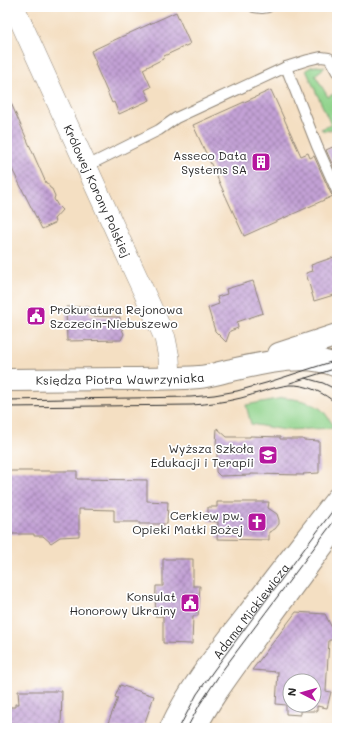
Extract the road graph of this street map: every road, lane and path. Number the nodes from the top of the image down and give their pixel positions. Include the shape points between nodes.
1 (14, 7) edge
2 (254, 7) edge
3 (268, 7) edge
4 (286, 66) junction
5 (337, 72) edge
6 (86, 166) junction
7 (337, 191) edge
8 (337, 335) edge
9 (337, 366) edge
10 (231, 370) junction
11 (170, 378) junction
12 (7, 380) edge
13 (337, 499) edge
14 (336, 528) edge
15 (171, 728) edge
16 (195, 728) edge

1 - 6 street, Królowej Korony Polskiej
2 - 3 lane
4 - 5 lane via 321,57 329,58
4 - 6 lane via 176,118 159,130
4 - 7 lane
6 - 11 street, Królowej Korony Polskiej via 165,338
8 - 10 street, Księdza Piotra Wawrzyniaka
9 - 10 street, Księdza Piotra Wawrzyniaka via 316,360 299,360
10 - 11 street, Księdza Piotra Wawrzyniaka via 205,376
11 - 12 street, Księdza Piotra Wawrzyniaka
13 - 15 street, Adama Mickiewicza via 198,681
14 - 16 street, Adama Mickiewicza via 219,688

